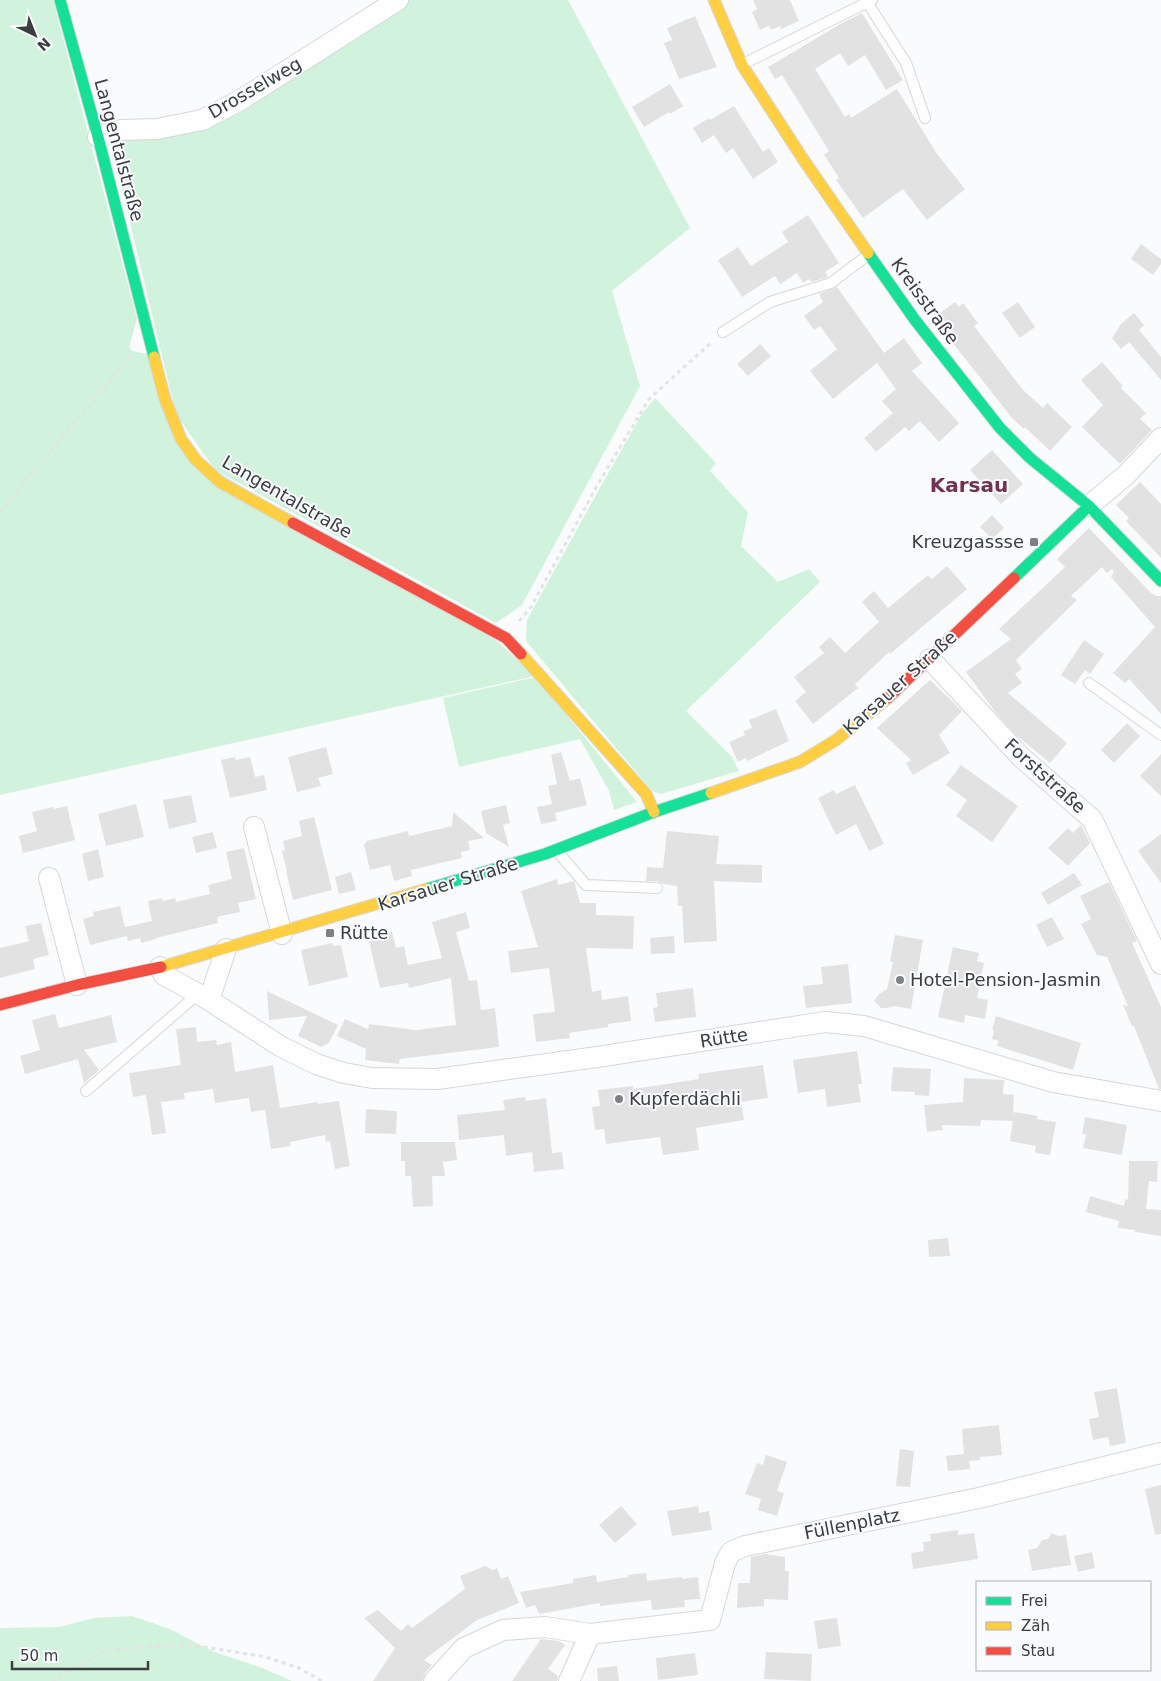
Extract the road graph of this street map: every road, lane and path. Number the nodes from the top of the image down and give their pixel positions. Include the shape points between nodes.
1 (60, 0) edge
2 (398, 0) edge
3 (714, 0) edge
4 (869, 1) edge
5 (742, 64) junction
6 (925, 118) dead end
7 (98, 137) junction
8 (869, 255) junction
9 (723, 332) joint
10 (136, 350) dead end
11 (1161, 438) edge
12 (1090, 506) junction
13 (0, 511) edge
14 (1161, 581) edge
15 (506, 638) junction
16 (930, 659) junction
17 (1089, 684) dead end
18 (1161, 735) edge
19 (654, 812) junction
20 (254, 827) dead end
21 (556, 850) junction
22 (49, 878) dead end
23 (657, 888) dead end
24 (282, 934) junction
25 (226, 949) junction
26 (1161, 964) edge
27 (160, 967) junction
28 (77, 985) junction
29 (201, 996) junction
30 (0, 1005) edge
31 (86, 1091) dead end
32 (1161, 1101) edge
33 (1161, 1453) edge
34 (590, 1634) junction
35 (52, 1681) edge
36 (322, 1681) edge
37 (434, 1681) edge
38 (569, 1681) edge

1 - 7 street, Langentalstraße
2 - 7 street, Drosselweg via 239,101 202,120 157,129 121,130
3 - 5 street, Kreisstraße
4 - 5 lane
4 - 6 lane via 906,63
5 - 8 street, Kreisstraße via 804,162
7 - 15 street, Langentalstraße via 165,399 181,439 196,460 220,482
8 - 9 lane via 831,283 770,302
8 - 12 street, Kreisstraße via 915,320 1000,428 1030,458
9 - 15 path via 649,399 531,607
10 - 13 path
11 - 12 street, Karsauer Straße via 1126,475
12 - 14 street, Kreisstraße
12 - 16 street, Karsauer Straße
15 - 19 street, Langentalstraße via 646,794
16 - 19 street, Karsauer Straße via 873,711 836,740 800,762
16 - 26 street, Forststraße via 1021,757 1092,819
17 - 18 lane
19 - 21 street, Karsauer Straße
20 - 24 street
21 - 23 lane via 586,885
21 - 24 street, Karsauer Straße
22 - 28 street
24 - 25 street, Karsauer Straße
25 - 27 street, Karsauer Straße
25 - 29 street
27 - 28 street, Karsauer Straße
27 - 29 street, Rütte via 164,975
28 - 30 street, Karsauer Straße
29 - 31 lane via 191,1000
29 - 32 street, Rütte via 309,1061 372,1078 437,1079 825,1022 864,1026 1053,1082
33 - 34 street, Füllenplatz via 979,1498 745,1546 731,1552 725,1563 710,1620
34 - 37 street, Füllenplatz via 545,1627 502,1630 464,1648
34 - 38 street
35 - 36 path via 104,1651 192,1646 266,1657 300,1668

